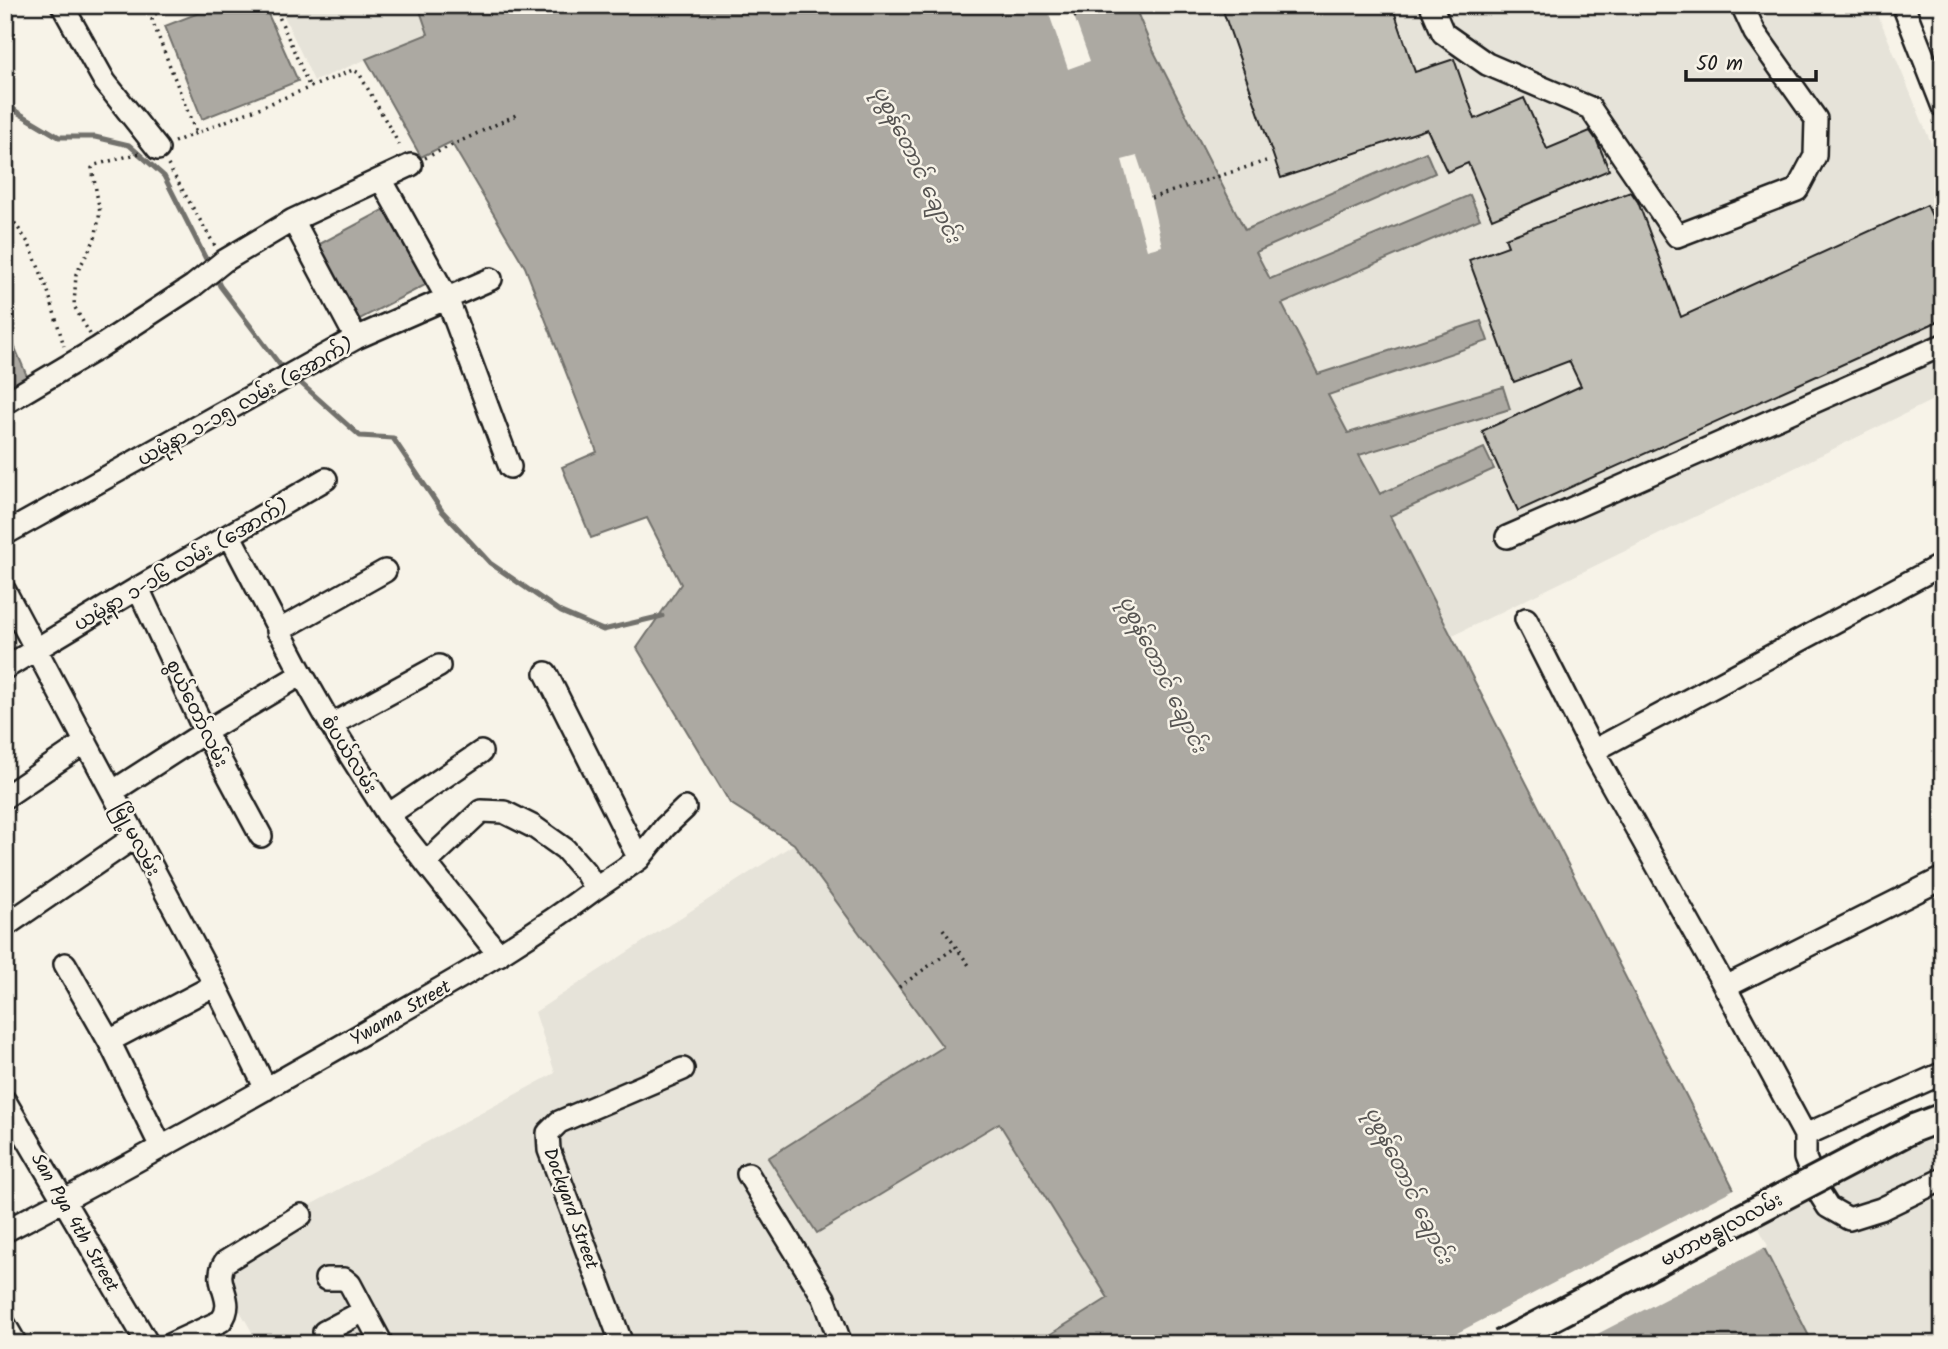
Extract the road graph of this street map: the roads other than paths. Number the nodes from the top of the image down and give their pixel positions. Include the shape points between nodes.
1 (62, 5) edge
2 (1431, 5) edge
3 (1742, 5) edge
4 (1903, 5) edge
5 (1943, 107) edge
6 (158, 149) road end
7 (411, 165) road end
8 (381, 179) junction
9 (293, 220) junction
10 (491, 279) dead end
11 (447, 298) junction
12 (356, 338) junction
13 (1943, 345) edge
14 (5, 402) edge
15 (510, 467) dead end
16 (326, 480) dead end
17 (5, 534) edge
18 (230, 536) junction
19 (1507, 537) dead end
20 (1943, 564) edge
21 (385, 571) dead end
22 (138, 588) junction
23 (5, 591) edge
24 (1526, 619) dead end
25 (278, 631) junction
26 (36, 649) junction
27 (439, 666) dead end
28 (5, 668) edge
29 (546, 673) dead end
30 (302, 674) junction
31 (331, 725) junction
32 (205, 732) junction
33 (86, 742) junction
34 (1593, 751) junction
35 (481, 752) dead end
36 (112, 792) junction
37 (5, 797) edge
38 (685, 808) dead end
39 (388, 815) junction
40 (136, 836) junction
41 (261, 836) dead end
42 (639, 859) junction
43 (426, 863) junction
44 (1943, 878) edge
45 (595, 889) junction
46 (5, 926) edge
47 (499, 955) junction
48 (65, 964) dead end
49 (215, 985) junction
50 (1725, 987) junction
51 (109, 1041) junction
52 (683, 1069) dead end
53 (1943, 1073) edge
54 (266, 1089) junction
55 (5, 1101) edge
56 (1943, 1117) edge
57 (1805, 1135) junction
58 (161, 1147) junction
59 (748, 1174) dead end
60 (1943, 1179) edge
61 (63, 1201) junction
62 (301, 1215) dead end
63 (5, 1231) edge
64 (326, 1279) dead end
65 (365, 1311) junction
66 (5, 1325) edge
67 (324, 1332) dead end
68 (614, 1341) edge
69 (16, 1344) edge
70 (148, 1344) edge
71 (171, 1344) edge
72 (382, 1344) edge
73 (841, 1344) edge
74 (1500, 1344) edge

1 - 6 street via 105,82
2 - 3 street via 1443,33 1487,64 1590,108 1676,236 1797,190 1815,156 1816,119 1755,33
4 - 5 street
7 - 8 street
8 - 9 street
8 - 11 street
9 - 12 street
9 - 14 street via 224,261 98,348
10 - 11 street, ယမုံနာ ၁-၁၅ လမ်း (အောက်)
11 - 12 street, ယမုံနာ ၁-၁၅ လမ်း (အောက်)
11 - 15 street
12 - 17 street, ယမုံနာ ၁-၁၅ လမ်း (အောက်)
13 - 19 street
16 - 18 street, ယမုံနာ ၁-၁၆ လမ်း (အောက်)
18 - 22 street, ယမုံနာ ၁-၁၆ လမ်း (အောက်)
18 - 25 street, စံပယ်လမ်း
20 - 34 street
21 - 25 street
22 - 26 street, ယမုံနာ ၁-၁၆ လမ်း (အောက်)
22 - 32 street, စွယ်တော်လမ်း
23 - 26 street, မြို့မလမ်း
24 - 34 street
25 - 30 street, စံပယ်လမ်း
26 - 28 street, ယမုံနာ ၁-၁၆ လမ်း (အောက်)
26 - 33 street, မြို့မလမ်း
27 - 31 street
29 - 42 street
30 - 31 street, စံပယ်လမ်း
30 - 32 street
31 - 39 street, စံပယ်လမ်း
32 - 36 street
32 - 41 street, စွယ်တော်လမ်း
33 - 36 street, မြို့မလမ်း
33 - 37 street
34 - 50 street
35 - 39 street
36 - 40 street, မြို့မလမ်း
38 - 42 street, Ywama Street
39 - 43 street, စံပယ်လမ်း
40 - 46 street
40 - 49 street, မြို့မလမ်း
42 - 45 street, Ywama Street
43 - 45 street via 481,811 504,812 565,849
43 - 47 street, စံပယ်လမ်း
44 - 50 street
45 - 47 street, Ywama Street
47 - 54 street, Ywama Street
48 - 51 street
49 - 51 street
49 - 54 street, မြို့မလမ်း
50 - 57 street
51 - 58 street
52 - 68 street, Dockyard Street via 559,1122 548,1133 549,1150
53 - 57 street
54 - 58 street, Ywama Street
55 - 61 street, San Pya 4th Street
56 - 74 main road, မဟာဗန္ဓုလလမ်း, bridge
57 - 60 street via 1805,1158 1818,1191 1828,1208 1849,1219
58 - 61 street, Ywama Street
59 - 73 street via 824,1298
61 - 63 street, Ywama Street
61 - 70 street, San Pya 4th Street
62 - 71 street via 225,1262 221,1282 226,1315
64 - 65 street via 347,1280
65 - 67 street
65 - 72 street
66 - 69 street

